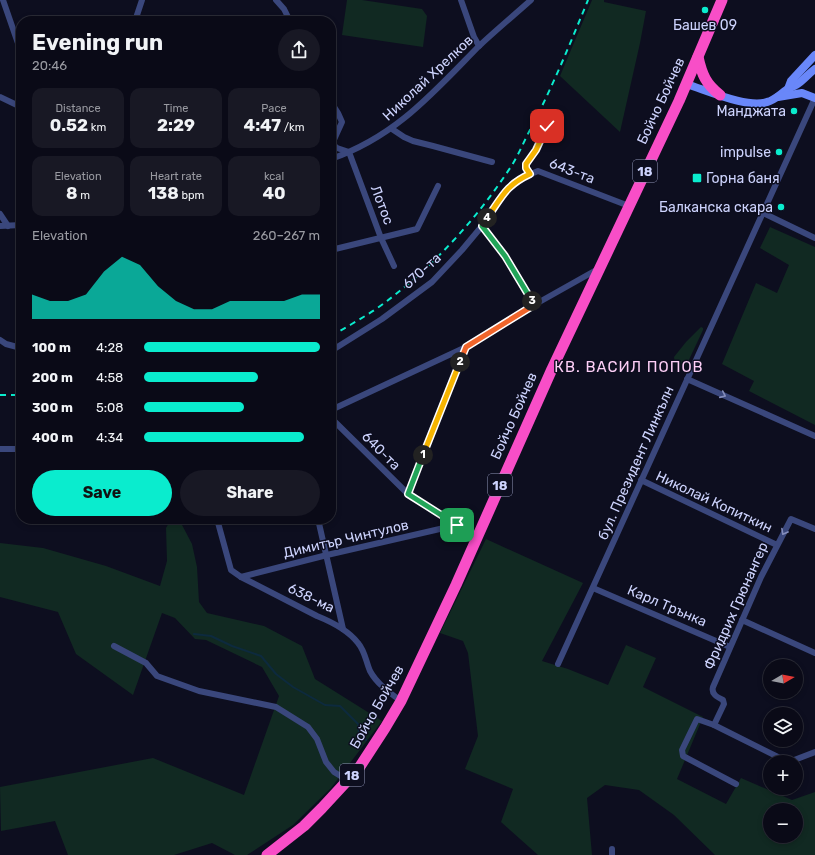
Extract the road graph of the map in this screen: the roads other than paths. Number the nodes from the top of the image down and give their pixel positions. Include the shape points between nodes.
1 (3, 0) edge
2 (142, 0) edge
3 (276, 0) edge
4 (461, 0) edge
5 (531, 0) edge
6 (722, 0) edge
7 (137, 16) edge
8 (288, 16) edge
9 (16, 38) edge
10 (479, 46) junction
11 (815, 55) edge
12 (698, 57) junction
13 (815, 69) edge
14 (686, 84) junction
15 (788, 89) junction
16 (720, 95) junction
17 (0, 97) edge
18 (777, 97) junction
19 (815, 98) edge
20 (16, 105) edge
21 (336, 110) edge
22 (547, 126) dead end
23 (392, 129) junction
24 (336, 133) edge
25 (336, 147) edge
26 (349, 152) junction
27 (336, 157) edge
28 (492, 162) dead end
29 (530, 174) junction
30 (438, 186) dead end
31 (508, 187) joint
32 (629, 206) junction
33 (763, 213) junction
34 (0, 214) edge
35 (16, 225) edge
36 (0, 226) edge
37 (8, 226) junction
38 (482, 226) junction
39 (381, 238) junction
40 (815, 238) edge
41 (336, 249) edge
42 (394, 266) dead end
43 (599, 268) junction
44 (534, 305) junction
45 (0, 340) edge
46 (16, 347) edge
47 (466, 347) junction
48 (336, 348) edge
49 (687, 380) junction
50 (336, 408) edge
51 (336, 423) edge
52 (815, 436) edge
53 (0, 449) edge
54 (16, 449) edge
55 (642, 480) junction
56 (408, 494) junction
57 (217, 524) edge
58 (319, 524) edge
59 (457, 525) junction
60 (815, 529) edge
61 (478, 536) junction
62 (777, 544) junction
63 (327, 555) junction
64 (241, 577) junction
65 (593, 588) junction
66 (742, 620) junction
67 (343, 629) junction
68 (114, 646) dead end
69 (730, 647) junction
70 (815, 653) edge
71 (558, 664) dead end
72 (401, 701) junction
73 (714, 725) junction
74 (815, 752) edge
75 (774, 755) edge
76 (803, 756) edge
77 (347, 780) junction
78 (736, 784) dead end
79 (267, 855) edge

1 - 9 street
2 - 7 street
3 - 8 street
4 - 10 street
5 - 10 street, Николай Хрелков
6 - 12 highway, Бойчо Бойчев / 18
10 - 23 street, Николай Хрелков via 446,81
11 - 15 street via 791,81
12 - 14 highway, Бойчо Бойчев / 18
12 - 16 highway via 706,82
13 - 15 street
14 - 16 street
14 - 32 highway, Бойчо Бойчев / 18
15 - 18 street
16 - 18 street via 754,104
17 - 20 street
18 - 19 street via 802,93
19 - 33 street, бул. Президент Линкълн
21 - 24 street via 342,122
22 - 29 street via 526,164
23 - 26 street, Николай Хрелков
23 - 28 street via 413,141
25 - 26 street
26 - 27 street, Николай Хрелков
26 - 39 street, Лотос
29 - 31 street, 643-та
29 - 32 street, 643-та via 538,171
30 - 39 street via 417,229
31 - 38 street, 670-та
32 - 43 highway, Бойчо Бойчев / 18
33 - 40 street
33 - 49 street, бул. Президент Линкълн
34 - 37 street
35 - 37 street
36 - 37 street
38 - 44 street via 505,256
38 - 48 street, 670-та via 432,282 382,320
39 - 41 street
39 - 42 street, Лотос
43 - 44 street
43 - 61 highway, Бойчо Бойчев / 18
44 - 47 street
45 - 46 street
47 - 50 street
47 - 56 street
49 -> 52 street
49 - 55 street, бул. Президент Линкълн
51 - 56 street, 640-та
53 - 54 street
55 - 62 street, Николай Копиткин
55 - 65 street, бул. Президент Линкълн
56 - 59 street, 640-та
57 - 64 street, 638-ма via 231,570
58 - 63 street
59 - 61 street, 640-та
59 - 63 street, Димитър Чинтулов
60 -> 62 street, Фридрих Грюнангер via 791,519
61 - 72 highway, Бойчо Бойчев / 18
62 - 66 street, Фридрих Грюнангер
63 - 64 street, Димитър Чинтулов
63 - 67 street
64 - 67 street, 638-ма
65 - 69 street, Карл Трънка
65 - 71 street, бул. Президент Линкълн
66 - 69 street, Фридрих Грюнангер
66 - 70 street
67 - 72 street, 638-ма via 359,643 370,672 378,682
68 - 77 street via 146,663 158,676 199,691 276,707 308,727 317,739 326,762 334,772
69 - 73 street, Фридрих Грюнангер via 712,690 724,704
72 - 77 highway, Бойчо Бойчев / 18 via 358,768
73 - 75 street
73 - 78 street via 696,720 682,750 683,756
74 - 76 street
77 - 79 highway, Бойчо Бойчев / 18 via 304,826

